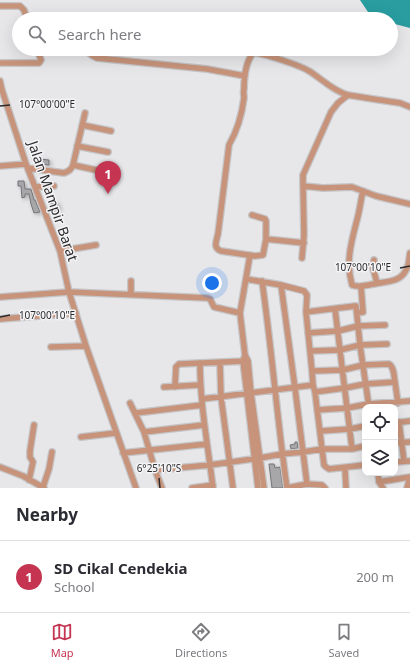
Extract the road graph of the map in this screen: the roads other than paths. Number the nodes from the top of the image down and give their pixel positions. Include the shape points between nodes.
1 (0, 6) edge
2 (25, 12) edge
3 (40, 56) edge
4 (93, 56) edge
5 (251, 56) edge
6 (268, 56) edge
7 (0, 63) edge
8 (245, 76) junction
9 (0, 81) edge
10 (1, 90) edge
11 (348, 95) junction
12 (410, 107) edge
13 (85, 113) dead end
14 (82, 125) junction
15 (111, 131) dead end
16 (78, 146) junction
17 (108, 152) dead end
18 (0, 166) edge
19 (27, 166) junction
20 (73, 166) junction
21 (105, 172) dead end
22 (54, 186) dead end
23 (303, 186) junction
24 (35, 187) junction
25 (363, 191) junction
26 (410, 204) edge
27 (252, 215) dead end
28 (266, 240) junction
29 (304, 243) junction
30 (96, 245) dead end
31 (60, 251) junction
32 (410, 253) edge
33 (250, 255) junction
34 (302, 258) dead end
35 (374, 260) dead end
36 (246, 279) junction
37 (131, 281) dead end
38 (262, 281) junction
39 (377, 283) junction
40 (281, 285) junction
41 (361, 286) junction
42 (70, 292) junction
43 (131, 294) junction
44 (0, 297) edge
45 (335, 309) junction
46 (306, 312) junction
47 (76, 313) junction
48 (357, 313) junction
49 (240, 314) junction
50 (0, 319) edge
51 (385, 325) dead end
52 (358, 326) junction
53 (338, 330) junction
54 (308, 332) junction
55 (387, 344) dead end
56 (360, 345) junction
57 (86, 346) junction
58 (51, 347) dead end
59 (340, 350) junction
60 (310, 351) junction
61 (245, 361) junction
62 (200, 363) junction
63 (220, 363) junction
64 (363, 364) junction
65 (343, 370) junction
66 (312, 372) junction
67 (395, 382) junction
68 (365, 384) junction
69 (200, 385) junction
70 (164, 387) dead end
71 (175, 387) junction
72 (295, 388) junction
73 (345, 388) junction
74 (314, 389) junction
75 (275, 390) junction
76 (249, 394) junction
77 (221, 397) junction
78 (410, 401) edge
79 (202, 402) junction
80 (130, 403) dead end
81 (398, 403) junction
82 (368, 404) edge
83 (388, 404) edge
84 (362, 407) edge
85 (347, 408) junction
86 (317, 410) junction
87 (136, 414) junction
88 (410, 421) edge
89 (398, 423) edge
90 (34, 425) dead end
91 (204, 425) junction
92 (362, 427) edge
93 (350, 429) junction
94 (320, 431) junction
95 (144, 432) junction
96 (116, 433) junction
97 (81, 438) dead end
98 (410, 442) edge
99 (398, 443) edge
100 (207, 444) junction
101 (362, 447) edge
102 (322, 449) junction
103 (352, 449) junction
104 (150, 450) junction
105 (52, 452) dead end
106 (303, 452) junction
107 (123, 454) junction
108 (282, 454) junction
109 (257, 459) junction
110 (407, 461) edge
111 (230, 462) junction
112 (210, 465) junction
113 (362, 466) edge
114 (0, 468) edge
115 (345, 468) junction
116 (155, 470) junction
117 (378, 476) edge
118 (28, 480) junction
119 (379, 482) junction
120 (307, 484) junction
121 (213, 487) edge
122 (43, 488) edge
123 (136, 488) edge
124 (162, 488) edge
125 (192, 488) edge
126 (233, 488) edge
127 (258, 488) edge
128 (264, 488) edge
129 (287, 488) edge
130 (325, 488) edge
131 (346, 488) edge
132 (383, 488) edge
133 (407, 488) edge

1 - 2 street via 20,6
3 - 7 street via 40,63
4 - 8 street
5 - 8 street
6 - 11 street via 307,70
8 - 33 street via 241,116 229,145 216,247 221,251
9 - 10 street, Jalan Mampir Barat
10 - 19 street, Jalan Mampir Barat
11 - 12 street via 400,103
11 - 23 street via 331,112 303,175
13 - 14 street
14 - 15 street
14 - 16 street
16 - 17 street
16 - 20 street
18 - 19 street
19 - 20 street via 64,173
19 - 24 street, Jalan Mampir Barat
20 - 21 street
22 - 24 street
23 - 25 street via 352,187
23 - 29 street
24 - 31 street, Jalan Mampir Barat
25 - 26 street
25 - 41 street via 349,257 352,284
27 - 28 street via 266,220
28 - 29 street
28 - 33 street via 263,255
29 - 34 street
30 - 31 street
31 - 42 street, Jalan Mampir Barat
32 - 39 street via 407,268 401,277 395,281
33 - 36 street
35 - 39 street via 373,268
36 - 38 street
36 - 49 street
37 - 43 street
38 - 40 street
38 - 75 street
39 - 41 street
40 - 46 street via 306,292
40 - 72 street
41 - 48 street via 363,312
42 - 43 street
42 - 44 street
42 - 47 street, Jalan Mampir Barat
43 - 49 street via 208,298 214,307
45 - 46 street
45 - 48 street via 355,306
45 - 53 street
46 - 54 street
47 - 50 street
47 - 57 street, Jalan Mampir Barat
48 - 52 street
49 - 61 street
51 - 52 street
52 - 53 street
52 - 56 street
53 - 54 street
53 - 59 street
54 - 60 street
55 - 56 street
56 - 59 street
56 - 64 street
57 - 58 street
57 - 96 street, Jalan Mampir Barat
59 - 60 street
59 - 65 street
60 - 66 street
61 - 63 street
61 - 76 street
62 - 63 street
62 - 69 street
62 - 71 street via 177,365
63 - 77 street
64 - 65 street
64 - 67 street via 391,365
64 - 68 street
65 - 66 street
65 - 73 street
66 - 74 street
67 - 68 street
67 - 81 street
68 - 73 street
68 - 82 street
69 - 71 street
69 - 79 street
70 - 71 street
72 - 74 street
72 - 75 street
72 - 106 street
73 - 74 street
73 - 85 street
74 - 86 street
75 - 76 street
75 - 108 street
76 - 77 street
76 - 109 street
77 - 79 street
77 - 111 street
78 - 81 street
79 - 87 street
79 - 91 street
80 - 87 street
81 - 83 street
84 - 85 street
85 - 86 street
85 - 93 street
86 - 94 street
87 - 95 street
88 - 89 street
90 - 118 street via 30,451 33,462
91 - 95 street
91 - 100 street
92 - 93 street
93 - 94 street
93 - 103 street
94 - 102 street
95 - 104 street
96 - 97 street
96 - 107 street, Jalan Mampir Barat
98 - 99 street
99 - 110 street
100 - 104 street
100 - 112 street
101 - 103 street
102 - 103 street
102 - 106 street
102 - 115 street via 324,467
104 - 107 street
104 - 116 street
105 - 122 street
106 - 108 street
106 - 120 street
107 - 123 street, Jalan Mampir Barat
108 - 109 street
108 - 129 street
109 - 111 street
109 - 127 street
109 - 128 street
111 - 112 street
111 - 126 street
112 - 116 street
112 - 121 street
113 - 115 street
114 - 118 street
115 - 131 street
116 - 124 street
117 - 119 street
118 - 122 street
119 - 132 street
119 - 133 street via 410,477
120 - 129 street
120 - 130 street via 322,485
121 - 125 street

